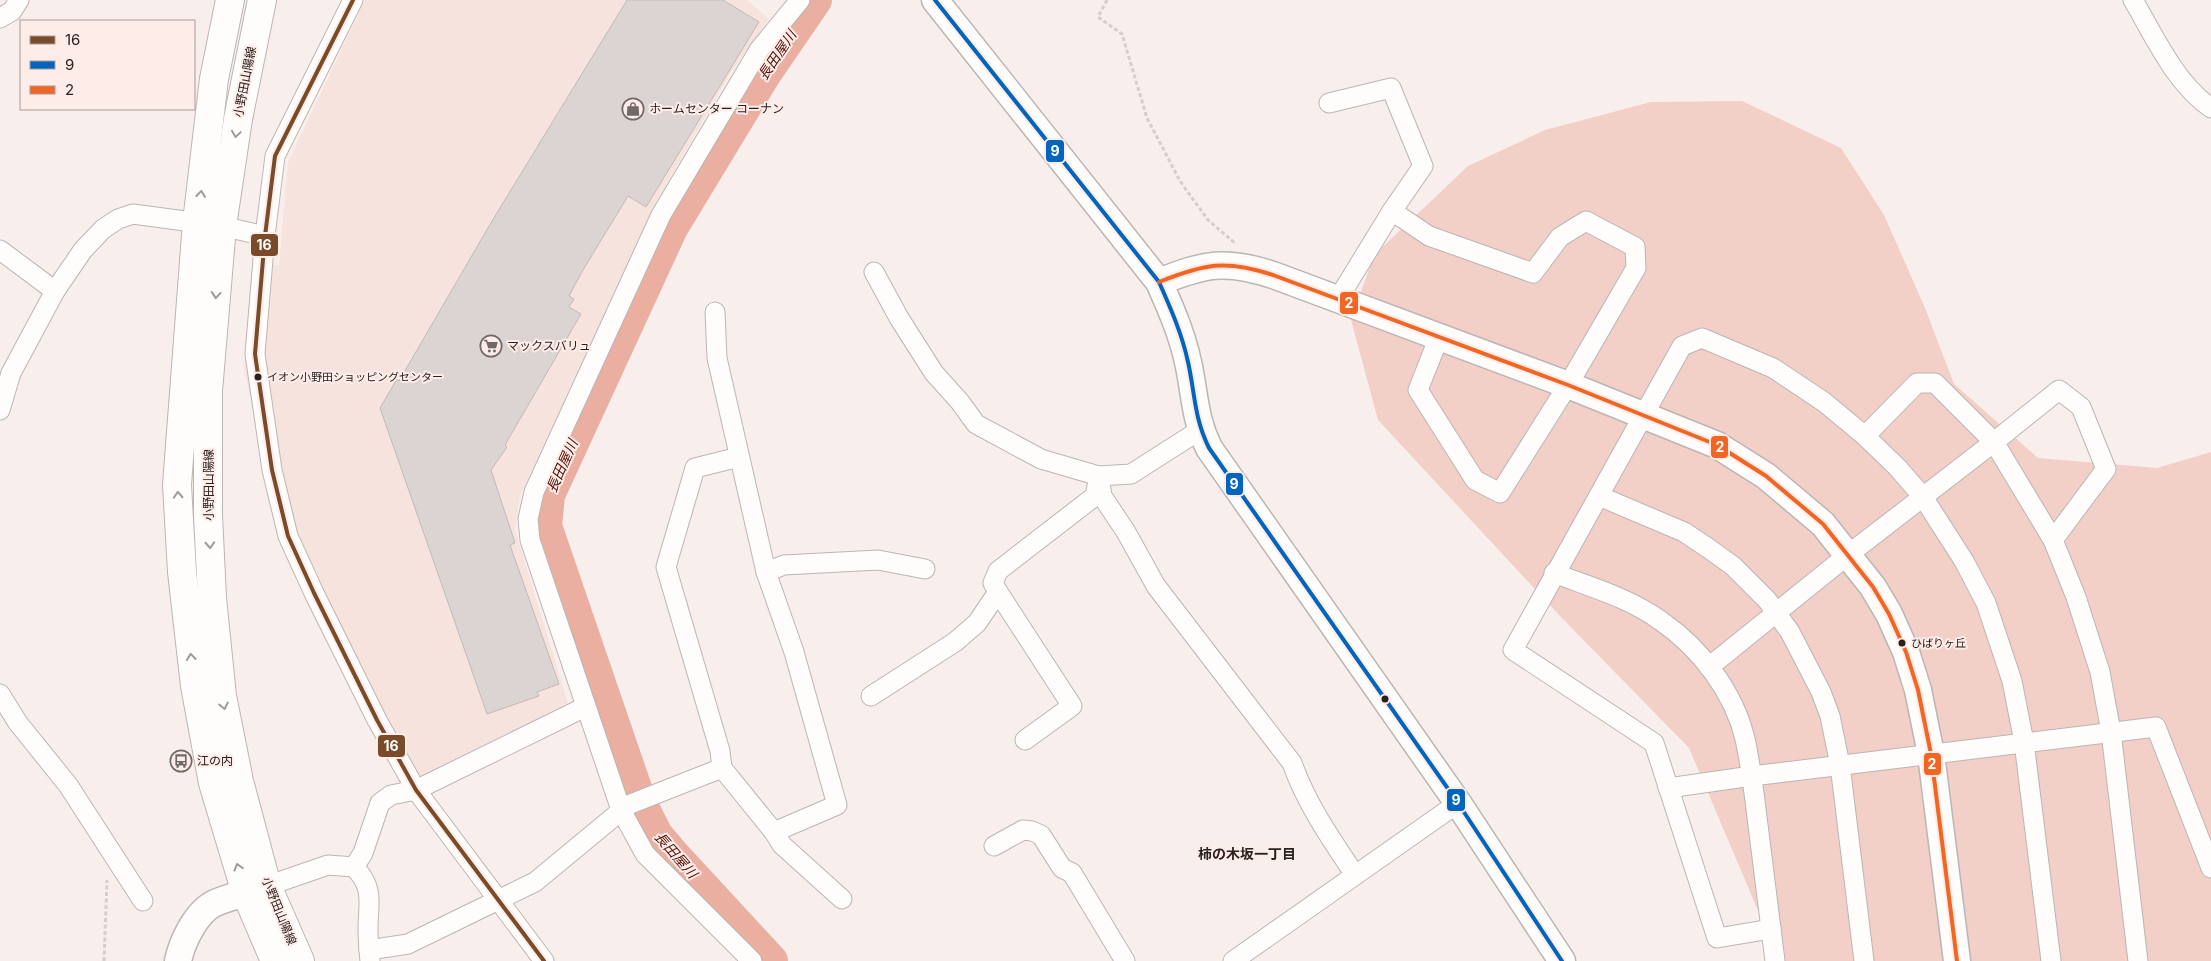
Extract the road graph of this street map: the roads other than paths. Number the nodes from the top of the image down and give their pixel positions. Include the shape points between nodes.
1 (19, 0) edge
2 (230, 0) edge
3 (262, 0) edge
4 (354, 0) edge
5 (800, 0) edge
6 (935, 0) edge
7 (2133, 0) edge
8 (0, 18) edge
9 (1329, 103) dead end
10 (2211, 108) edge
11 (1392, 211) junction
12 (210, 224) junction
13 (265, 236) junction
14 (0, 250) edge
15 (874, 272) dead end
16 (1159, 282) junction
17 (55, 290) junction
18 (1338, 299) junction
19 (715, 312) dead end
20 (1439, 337) junction
21 (1568, 385) junction
22 (0, 410) edge
23 (1644, 415) junction
24 (1200, 430) junction
25 (1865, 436) junction
26 (1994, 442) junction
27 (739, 457) junction
28 (1099, 476) junction
29 (1599, 496) junction
30 (1923, 497) junction
31 (2053, 540) junction
32 (1848, 554) junction
33 (925, 569) dead end
34 (766, 572) junction
35 (1554, 574) junction
36 (998, 592) junction
37 (1777, 612) junction
38 (1709, 667) junction
39 (871, 696) dead end
40 (1, 697) edge
41 (585, 707) junction
42 (2111, 732) junction
43 (1025, 740) dead end
44 (2024, 742) junction
45 (1931, 754) junction
46 (1840, 765) junction
47 (722, 768) junction
48 (1752, 776) junction
49 (1668, 788) junction
50 (416, 790) junction
51 (1458, 803) junction
52 (625, 808) junction
53 (774, 832) junction
54 (994, 846) dead end
55 (354, 867) junction
56 (2211, 868) edge
57 (1355, 875) junction
58 (256, 890) junction
59 (497, 899) junction
60 (842, 899) dead end
61 (143, 901) dead end
62 (1771, 929) junction
63 (370, 955) edge
64 (178, 961) edge
65 (274, 961) edge
66 (300, 961) edge
67 (544, 961) edge
68 (752, 961) edge
69 (1125, 961) edge
70 (1233, 961) edge
71 (1562, 961) edge
72 (1775, 961) edge
73 (1864, 961) edge
74 (1957, 961) edge
75 (2050, 961) edge
76 (2138, 961) edge

1 - 8 street via 12,11
12 -> 2 main road, 小野田山陽線 via 214,78
3 -> 12 main road, 小野田山陽線 via 238,119
4 - 13 street via 275,156
5 - 41 street via 759,50 661,215 534,492 528,519 530,540
6 - 16 street
7 - 10 street via 2169,61 2198,99
9 - 11 street via 1390,88 1423,166
11 - 18 street
11 - 21 street via 1429,236 1533,273 1560,237 1586,220 1635,247 1636,268
12 - 13 street
12 - 17 street via 133,214 118,219 83,250
12 - 58 main road, 小野田山陽線 via 208,515 212,598 222,696
13 - 50 street via 255,354 272,470 288,536 314,594
14 - 17 street
15 - 28 street via 934,374 976,424 1041,459
16 - 18 street via 1193,269 1222,264 1245,266
16 - 24 street via 1182,335
17 - 22 street via 11,373
18 - 20 street
19 - 27 street via 717,358
20 - 21 street
20 - 21 street via 1418,390 1475,480 1500,493
21 - 23 street
23 - 25 street via 1682,346 1702,338 1773,368 1824,402
23 - 29 street
23 - 32 street via 1717,445 1766,476 1823,524
24 - 28 street via 1131,474
24 - 51 street via 1224,470
25 - 26 street via 1918,383 1935,383
25 - 30 street
26 - 30 street
26 - 31 street
26 - 31 street via 2059,390 2081,407 2106,469
27 - 34 street
27 - 47 street via 695,468 666,567 720,751
28 - 36 street via 1095,496 998,571 993,583
28 - 57 street via 1102,496 1156,586 1292,763 1320,823
29 - 35 street
29 - 37 street via 1692,537 1733,566
30 - 32 street
30 - 44 street via 1950,537 1986,603 2012,681
31 - 42 street via 2076,597 2100,672
32 - 37 street
32 - 45 street via 1889,614 1906,652 1918,690
33 - 34 street via 878,560 784,565
34 - 53 street via 794,652 837,805
35 - 38 street via 1608,594 1660,619 1678,633
35 - 49 street via 1513,650 1654,744
36 - 39 street via 977,624 955,642
36 - 43 street via 1072,706
37 - 38 street
37 - 46 street via 1821,692 1830,716
38 - 48 street via 1732,705 1745,738
40 - 61 street via 68,785
41 - 50 street
41 - 52 street
42 - 44 street
42 - 56 street via 2156,727
42 - 76 street
44 - 45 street
44 - 75 street
45 - 46 street
45 - 74 street
46 - 48 street
46 - 73 street
47 - 52 street
47 - 53 street
48 - 49 street
48 - 62 street
49 - 62 street via 1717,938
50 - 55 street via 391,795 380,803 363,853
50 - 59 street
51 - 57 street
51 - 71 street
52 - 59 street via 535,882
52 - 68 street via 645,854
53 - 60 street via 782,845
54 - 69 street via 1023,830 1041,835 1062,868 1072,873
55 - 58 street via 328,866
55 - 63 street via 364,877 370,894
57 - 70 street
58 - 64 street via 213,904 186,936
58 - 65 main road, 小野田山陽線
58 - 66 main road, 小野田山陽線
59 - 63 street via 408,944
59 - 67 street
62 - 72 street

